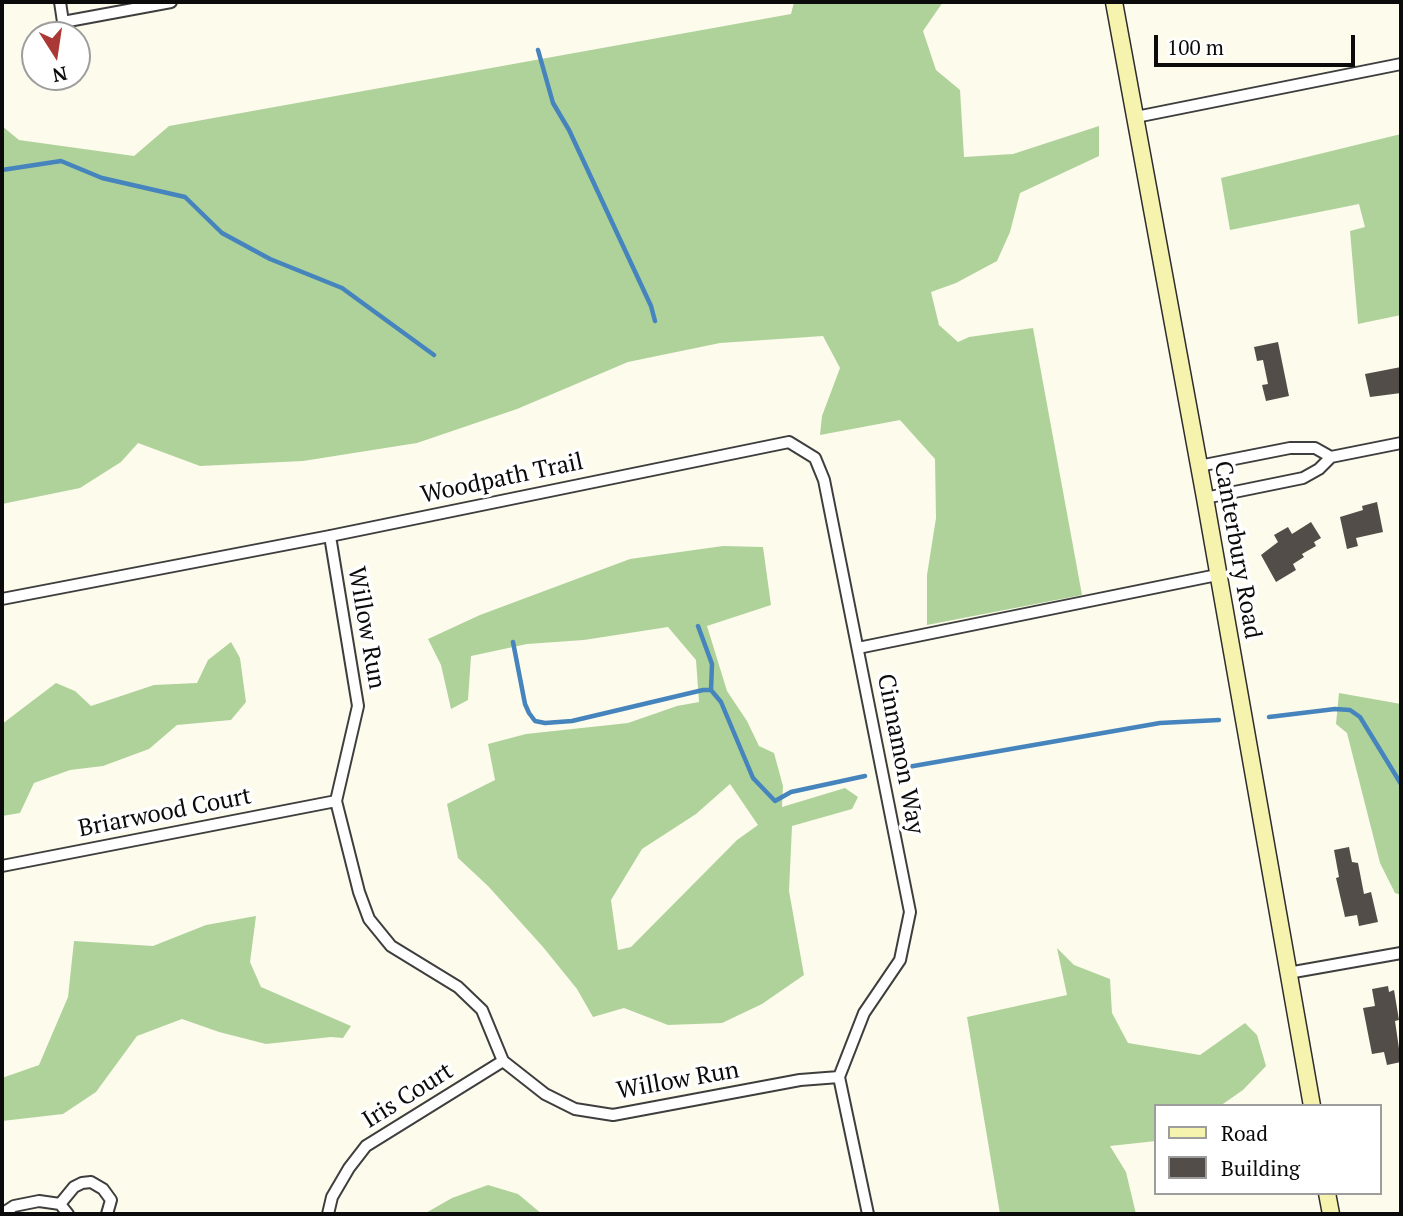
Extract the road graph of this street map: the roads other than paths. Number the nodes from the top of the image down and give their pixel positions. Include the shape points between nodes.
1 (60, 2) edge
2 (171, 2) edge
3 (1114, 2) edge
4 (1401, 64) edge
5 (1136, 117) junction
6 (1401, 443) edge
7 (1331, 457) junction
8 (1199, 466) junction
9 (1205, 498) junction
10 (330, 536) junction
11 (1217, 575) junction
12 (2, 598) edge
13 (858, 648) junction
14 (336, 801) junction
15 (2, 866) edge
16 (1401, 953) edge
17 (1289, 973) junction
18 (503, 1061) junction
19 (839, 1077) junction
20 (1312, 1104) edge
21 (1327, 1195) edge
22 (60, 1204) junction
23 (2, 1214) edge
24 (68, 1214) edge
25 (107, 1214) edge
26 (328, 1214) edge
27 (868, 1214) edge
28 (1331, 1214) edge

1 - 2 street via 63,22
3 - 5 street, Canterbury Road
4 - 5 street
5 - 8 street, Canterbury Road
6 - 7 street
7 - 8 street via 1315,448 1290,448
7 - 9 street via 1303,478
8 - 9 street, Canterbury Road
9 - 11 street, Canterbury Road
10 - 12 street, Woodpath Trail
10 - 13 street, Woodpath Trail via 789,442 815,458 824,480
10 - 14 street, Willow Run via 358,706
11 - 13 street, Cinnamon Way
11 - 17 street, Canterbury Road
13 - 19 street, Cinnamon Way via 910,912 900,960 864,1013
14 - 15 street, Briarwood Court
14 - 18 street, Willow Run via 369,919 391,946 458,988 482,1010
16 - 17 street
17 - 20 street, Canterbury Road
18 - 19 street, Willow Run via 545,1094 575,1110 613,1115 800,1080
18 - 26 street, Iris Court via 366,1146 332,1197
19 - 27 street
21 - 28 street
22 - 23 street via 39,1201 14,1206
22 - 24 street
22 - 25 street via 74,1187 91,1182 111,1200

